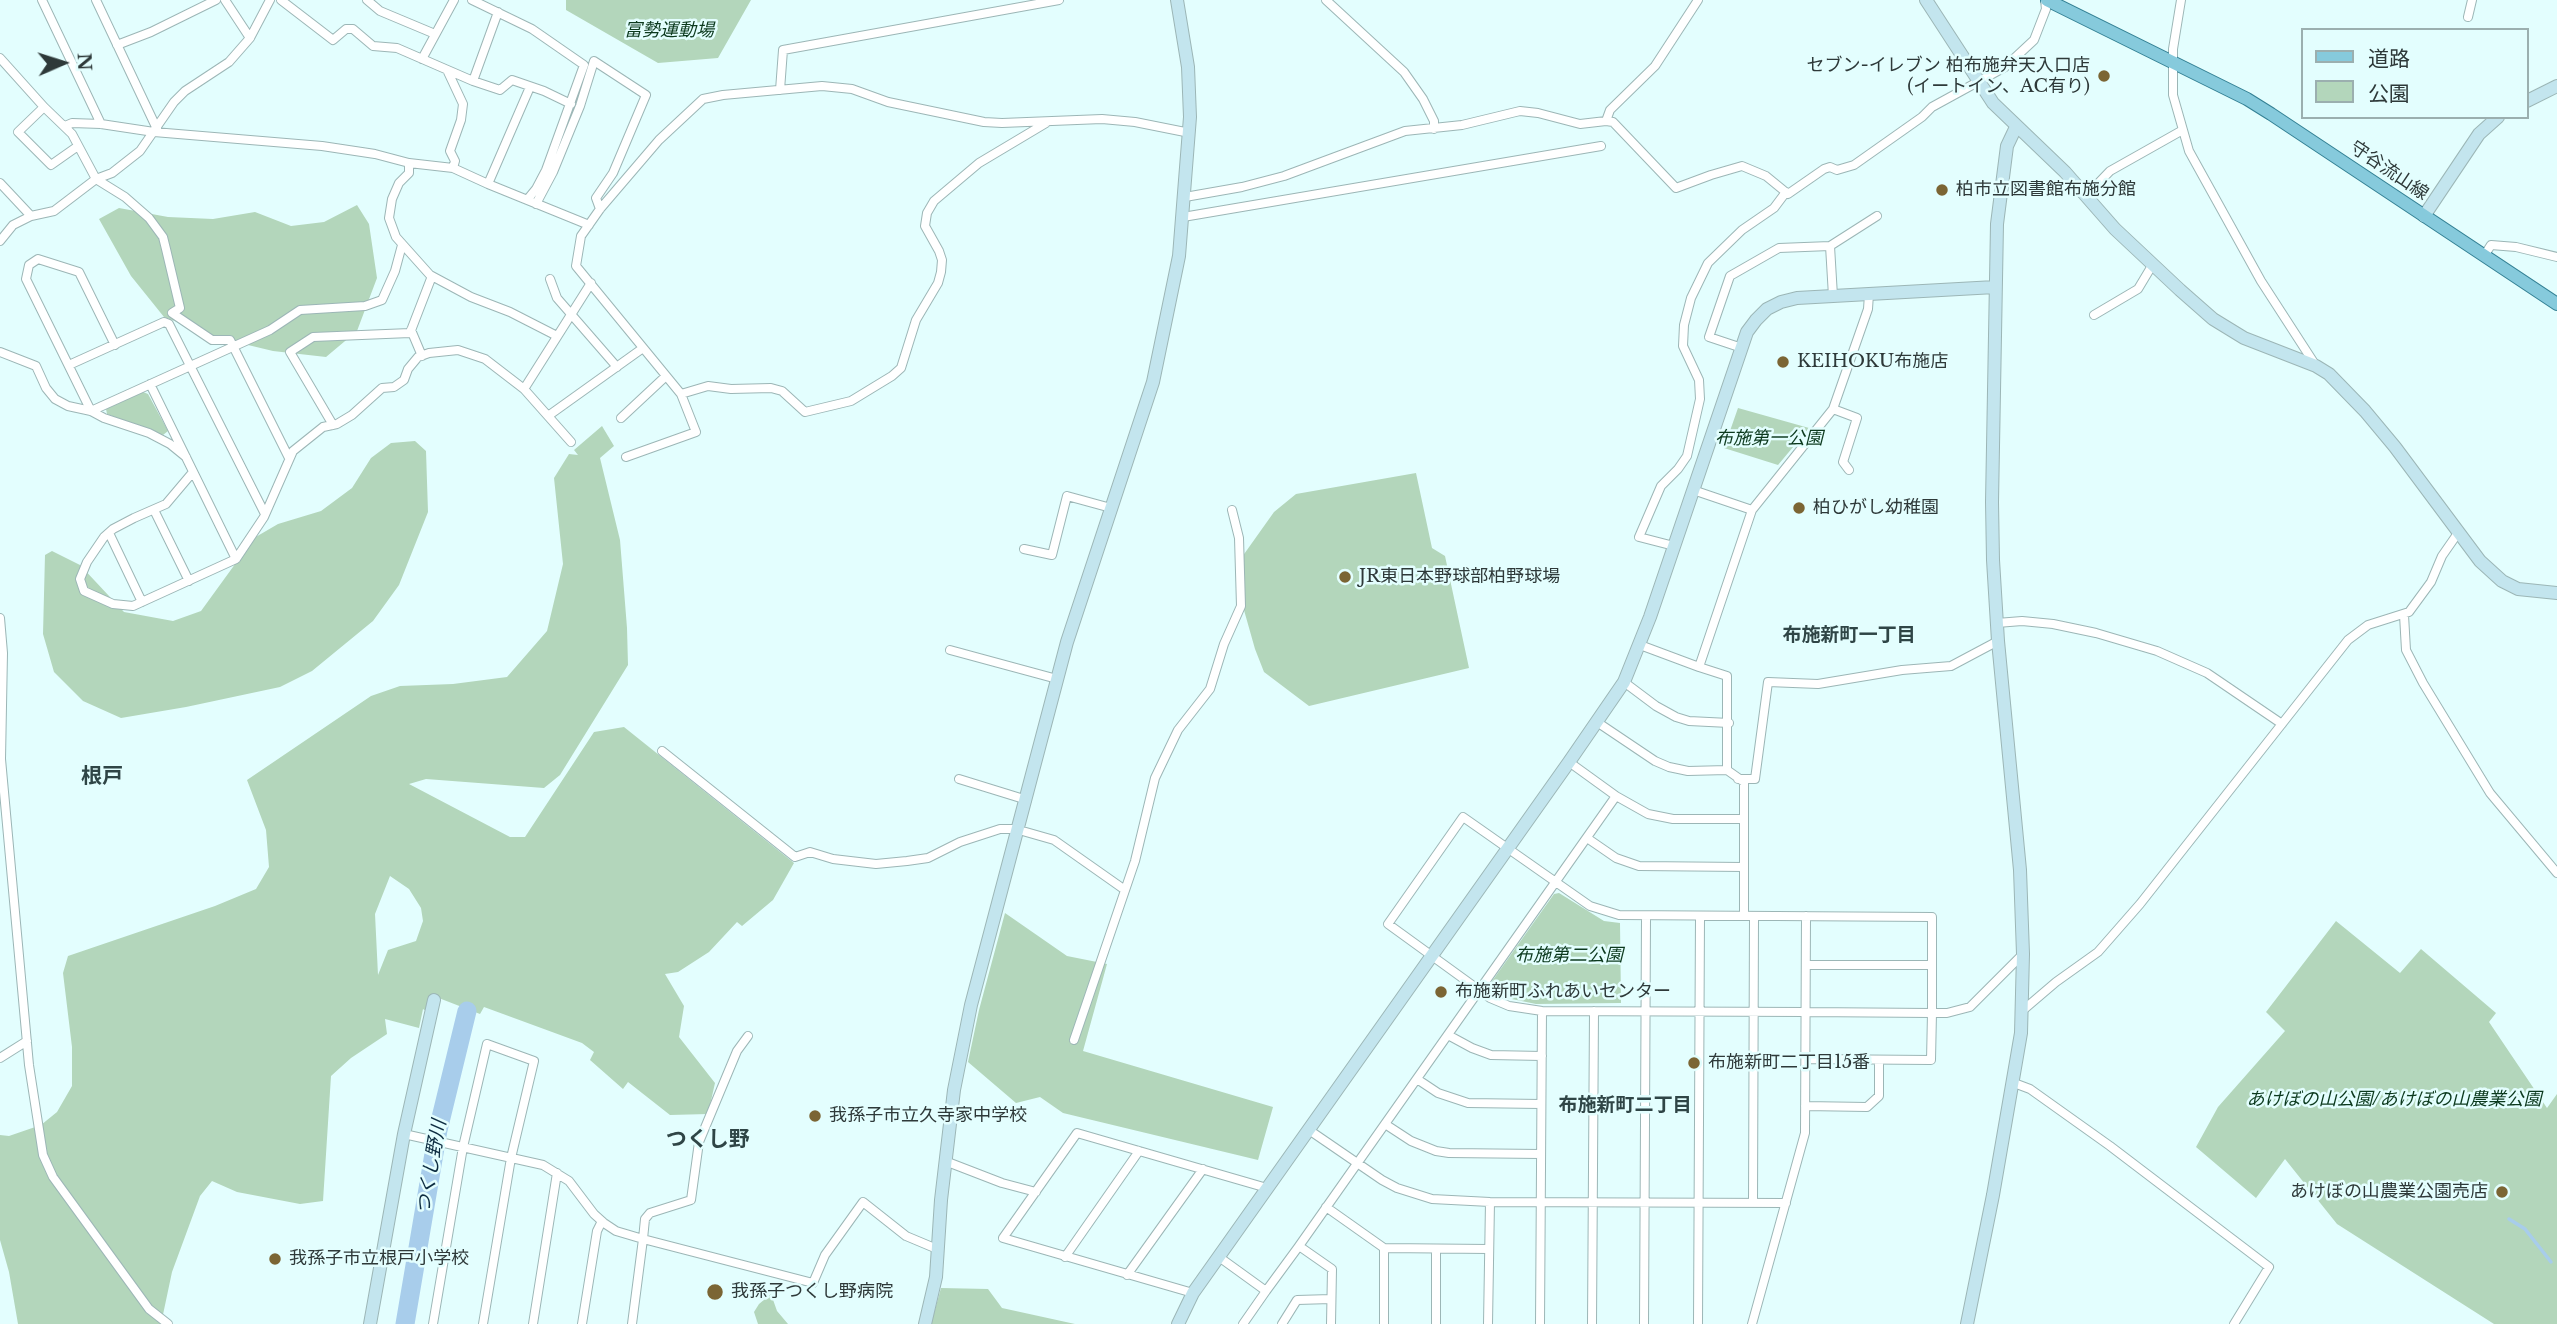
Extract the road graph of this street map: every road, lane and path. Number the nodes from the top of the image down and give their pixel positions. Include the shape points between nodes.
1 (42, 0) edge
2 (96, 0) edge
3 (216, 0) edge
4 (225, 0) edge
5 (270, 0) edge
6 (281, 0) edge
7 (367, 0) edge
8 (454, 0) edge
9 (472, 0) edge
10 (1059, 0) edge
11 (1177, 0) edge
12 (1326, 0) edge
13 (1699, 0) edge
14 (1926, 0) edge
15 (2046, 0) edge
16 (2181, 0) edge
17 (2472, 0) edge
18 (498, 12) junction
19 (2468, 17) dead end
20 (435, 34) junction
21 (250, 38) junction
22 (117, 45) junction
23 (0, 58) edge
24 (422, 59) junction
25 (2172, 62) junction
26 (448, 72) junction
27 (1978, 80) junction
28 (472, 81) junction
29 (2557, 86) edge
30 (530, 87) junction
31 (780, 90) junction
32 (2529, 100) edge
33 (571, 104) junction
34 (44, 107) junction
35 (2496, 119) edge
36 (1606, 121) junction
37 (1049, 122) junction
38 (101, 124) junction
39 (65, 125) junction
40 (2016, 127) junction
41 (1434, 129) junction
42 (155, 130) junction
43 (2181, 131) junction
44 (1189, 133) junction
45 (78, 146) junction
46 (1601, 146) dead end
47 (409, 163) junction
48 (453, 168) junction
49 (96, 179) junction
50 (0, 183) edge
51 (488, 184) junction
52 (1786, 192) junction
53 (2086, 196) junction
54 (1185, 197) junction
55 (532, 202) junction
56 (600, 209) junction
57 (31, 216) junction
58 (1877, 216) dead end
59 (2424, 216) junction
60 (1183, 217) junction
61 (589, 225) junction
62 (0, 241) edge
63 (402, 245) junction
64 (1830, 246) junction
65 (2483, 256) junction
66 (2557, 257) edge
67 (2153, 264) junction
68 (432, 276) junction
69 (550, 279) dead end
70 (591, 283) junction
71 (1995, 287) junction
72 (1869, 294) junction
73 (1833, 296) junction
74 (2557, 303) edge
75 (571, 314) junction
76 (2094, 315) dead end
77 (411, 330) junction
78 (557, 336) junction
79 (115, 345) junction
80 (233, 346) junction
81 (643, 348) junction
82 (1742, 348) junction
83 (0, 352) edge
84 (422, 356) junction
85 (69, 365) junction
86 (191, 366) junction
87 (2316, 366) junction
88 (617, 367) junction
89 (666, 376) junction
90 (150, 384) junction
91 (524, 389) junction
92 (681, 394) junction
93 (1833, 410) junction
94 (91, 411) junction
95 (548, 416) junction
96 (621, 418) dead end
97 (333, 425) junction
98 (571, 442) dead end
99 (186, 457) junction
100 (626, 457) dead end
101 (289, 458) junction
102 (1849, 470) dead end
103 (193, 472) junction
104 (1693, 491) junction
105 (1111, 508) junction
106 (154, 510) junction
107 (1232, 510) dead end
108 (1752, 510) junction
109 (265, 514) junction
110 (109, 533) junction
111 (2458, 533) junction
112 (1674, 546) junction
113 (1024, 548) dead end
114 (236, 559) junction
115 (189, 581) junction
116 (2557, 593) edge
117 (142, 602) junction
118 (2404, 615) junction
119 (0, 618) edge
120 (1997, 623) junction
121 (1998, 641) junction
122 (1640, 645) junction
123 (950, 650) dead end
124 (1699, 667) junction
125 (1057, 679) junction
126 (1624, 682) junction
127 (1597, 722) junction
128 (1728, 723) junction
129 (2282, 724) junction
130 (662, 751) dead end
131 (1569, 762) junction
132 (1727, 771) junction
133 (959, 779) dead end
134 (1738, 779) junction
135 (1616, 796) junction
136 (1027, 800) junction
137 (1744, 819) junction
138 (0, 822) edge
139 (9, 829) junction
140 (1019, 830) junction
141 (1587, 838) junction
142 (1508, 849) junction
143 (1744, 867) junction
144 (2557, 873) edge
145 (1556, 883) junction
146 (1125, 890) junction
147 (1744, 915) junction
148 (1700, 916) junction
149 (1754, 916) junction
150 (1806, 916) junction
151 (1646, 917) junction
152 (2023, 954) junction
153 (1432, 956) junction
154 (1806, 965) junction
155 (1932, 965) junction
156 (1479, 990) junction
157 (434, 1000) dead end
158 (1542, 1011) junction
159 (1594, 1011) junction
160 (1646, 1011) junction
161 (2022, 1011) junction
162 (1700, 1012) junction
163 (1753, 1012) junction
164 (1806, 1012) junction
165 (1932, 1013) junction
166 (1448, 1035) junction
167 (748, 1036) dead end
168 (1073, 1040) dead end
169 (27, 1041) junction
170 (1542, 1056) junction
171 (0, 1058) edge
172 (1805, 1059) junction
173 (1879, 1060) junction
174 (1417, 1079) junction
175 (2014, 1083) junction
176 (1541, 1104) junction
177 (1805, 1106) junction
178 (1385, 1124) junction
179 (1309, 1129) junction
180 (404, 1134) junction
181 (463, 1147) junction
182 (1139, 1152) junction
183 (1541, 1154) junction
184 (510, 1158) junction
185 (946, 1161) junction
186 (1357, 1164) junction
187 (1203, 1169) junction
188 (557, 1173) junction
189 (1267, 1188) junction
190 (1036, 1192) junction
191 (1490, 1202) junction
192 (1541, 1202) junction
193 (1593, 1202) junction
194 (1646, 1203) junction
195 (1699, 1203) junction
196 (1752, 1203) junction
197 (1786, 1203) junction
198 (1326, 1207) junction
199 (602, 1221) junction
200 (643, 1240) junction
201 (1299, 1246) junction
202 (1384, 1248) junction
203 (937, 1249) junction
204 (1436, 1249) junction
205 (1489, 1249) junction
206 (1065, 1257) junction
207 (1219, 1257) junction
208 (1127, 1275) junction
209 (1266, 1291) junction
210 (1193, 1293) junction
211 (1331, 1299) junction
212 (168, 1324) edge
213 (370, 1324) edge
214 (433, 1324) edge
215 (482, 1324) edge
216 (533, 1324) edge
217 (582, 1324) edge
218 (632, 1324) edge
219 (925, 1324) edge
220 (1178, 1324) edge
221 (1243, 1324) edge
222 (1282, 1324) edge
223 (1331, 1324) edge
224 (1384, 1324) edge
225 (1436, 1324) edge
226 (1488, 1324) edge
227 (1540, 1324) edge
228 (1592, 1324) edge
229 (1644, 1324) edge
230 (1698, 1324) edge
231 (1752, 1324) edge
232 (1967, 1324) edge
233 (2234, 1324) edge

1 - 38 street
2 - 22 street
3 - 22 street
4 - 21 street
5 - 21 street
6 - 24 street via 333,40 353,29 373,46 397,48
7 - 20 street via 380,11
8 - 20 street
9 - 18 street
10 - 31 street via 783,50
11 - 44 street via 1188,67
12 - 41 street via 1404,72 1423,99
13 - 36 street via 1655,66 1610,110
14 - 27 street
15 - 25 main road, 守谷流山線
15 - 27 street via 2034,40 2004,68
16 - 25 street
17 - 19 street
18 - 28 street
18 - 33 street via 584,65
20 - 24 street
21 - 42 street via 229,62 185,91
22 - 42 street
23 - 34 street
24 - 26 street
25 - 43 street
25 - 59 main road, 守谷流山線 via 2271,114
26 - 28 street
26 - 48 street via 463,104 450,151
27 - 40 street
27 - 52 street via 1932,107 1854,165 1824,169
28 - 30 street via 500,90 512,80
29 - 32 street
30 - 33 street
30 - 51 street
31 - 37 street via 852,89 888,102 984,121
31 - 56 street via 703,99 659,140
33 - 55 street
34 - 39 street
34 - 45 street via 18,132 51,165
35 - 59 street via 2479,134
36 - 41 street via 1580,124 1520,111
36 - 52 street via 1613,122 1676,188 1742,166 1766,176
37 - 44 street via 1102,119
37 - 92 street via 979,163 934,201 925,226 939,251 941,272 916,320 901,368 892,376 851,401 805,412 782,391 771,388 708,386
38 - 39 street
38 - 42 street
39 - 45 street
40 - 53 street
40 - 71 street via 2007,146 2000,198
41 - 54 street via 1405,131 1284,176
42 - 47 street via 322,146
42 - 49 street via 129,161
43 - 53 street via 2110,171
43 - 87 street via 2261,281
44 - 54 street
45 - 49 street
46 - 60 street
47 - 48 street
47 - 63 street via 409,173 392,199 389,218
48 - 51 street
49 - 57 street via 54,211
49 - 80 street via 136,206 163,237 180,308 172,313 202,335 230,340
50 - 57 street
51 - 55 street
52 - 112 street via 1774,208 1742,230 1708,263 1691,298 1683,346 1699,380 1700,399 1687,456 1661,486 1639,537
53 - 67 street
54 - 60 street
55 - 56 street via 553,172 594,61 646,95 613,173 596,198
55 - 61 street
56 - 61 street
57 - 62 street via 13,225
58 - 64 street
59 - 65 main road, 守谷流山線
60 - 105 street via 1153,382
61 - 70 street via 581,236 576,266
63 - 68 street
63 - 80 street via 382,300 365,306 300,310 271,330
64 - 73 street
64 - 82 street via 1779,248 1730,276 1709,337
65 - 66 street via 2491,245
65 - 74 main road, 守谷流山線
67 - 76 street via 2138,289
67 - 87 street via 2213,319 2244,338
68 - 77 street
68 - 78 street
69 - 75 street via 557,298
70 - 75 street
70 - 81 street
71 - 72 street
71 - 120 street via 1992,502
72 - 73 street
72 - 93 street
73 - 82 street via 1797,298 1767,309 1747,332
75 - 78 street
75 - 88 street
77 - 84 street
77 - 97 street via 313,337 290,352
78 - 91 street
79 - 85 street
79 - 85 street via 79,272 38,259 29,265 26,279
79 - 86 street via 164,322
80 - 86 street
80 - 101 street
81 - 88 street
81 - 89 street
82 - 104 street
83 - 94 street via 36,366 55,399
84 - 91 street via 458,350 485,359
84 - 97 street via 404,380 382,388
85 - 94 street
86 - 90 street
86 - 109 street
87 - 111 street via 2373,419
88 - 95 street
89 - 92 street
89 - 96 street
90 - 94 street
90 - 99 street
91 - 95 street
92 - 100 street via 696,432
93 - 102 street via 1857,418 1843,462
93 - 108 street
94 - 99 street via 149,433
95 - 98 street
97 - 101 street via 310,435
99 - 103 street
101 - 109 street
103 - 106 street via 166,504
103 - 114 street
104 - 108 street
104 - 112 street
105 - 113 street via 1067,496 1052,555
105 - 125 street
106 - 110 street
106 - 115 street
107 - 146 street via 1239,538 1241,606 1210,689 1178,730 1160,766
108 - 124 street
109 - 114 street
110 - 117 street
110 - 117 street via 79,579 84,591 113,604
111 - 116 street via 2502,581 2527,591
111 - 118 street via 2421,598
112 - 122 street
114 - 115 street
115 - 117 street
118 - 129 street via 2368,625 2348,640
118 - 144 street via 2406,650 2423,683 2490,793
119 - 139 street via 1,759
120 - 121 street
120 - 129 street via 2053,624 2157,651 2207,673
121 - 134 street via 1951,666 1818,684 1768,682 1755,779
121 - 152 street via 2020,870
122 - 124 street
122 - 126 street
123 - 125 street
124 - 128 street via 1727,676
125 - 136 street
126 - 127 street
126 - 128 street via 1676,717
127 - 131 street
127 - 132 street via 1669,767
128 - 132 street
129 - 161 street via 2098,952
130 - 140 street via 795,857 810,852 876,864 928,858 1000,829
131 - 135 street
131 - 142 street
132 - 134 street
133 - 136 street
134 - 137 street via 1744,782
135 - 137 street via 1662,817
135 - 141 street
136 - 140 street
137 - 143 street
138 - 139 street
139 - 169 street
140 - 146 street via 1054,840
140 - 185 street via 962,1045
141 - 143 street via 1616,858 1639,866
141 - 145 street
142 - 145 street
142 - 153 street
142 - 153 street via 1463,817 1455,828 1388,924
143 - 147 street
145 - 151 street via 1604,912
145 - 156 street
146 - 168 street
147 - 148 street
147 - 149 street
148 - 151 street
148 - 162 street
149 - 150 street
149 - 163 street
150 - 154 street
150 - 155 street via 1932,917
151 - 160 street
152 - 161 street
152 - 165 street via 1970,1007
153 - 156 street
153 - 179 street
154 - 155 street
154 - 164 street
155 - 165 street
156 - 158 street via 1508,1006
156 - 166 street
157 - 180 street
158 - 159 street
158 - 170 street
159 - 160 street
159 - 193 street
160 - 162 street
160 - 194 street
161 - 175 street
162 - 163 street
162 - 195 street
163 - 164 street
163 - 196 street
164 - 165 street
164 - 172 street
165 - 173 street via 1931,1059
166 - 170 street via 1490,1055
166 - 174 street
167 - 200 street via 737,1051 699,1142 691,1200 650,1213
169 - 171 street
169 - 212 street via 38,1132 53,1177 149,1309
170 - 176 street
172 - 173 street
172 - 177 street
173 - 177 street via 1879,1096 1867,1107
174 - 176 street via 1438,1093 1468,1103
174 - 178 street
175 - 232 street
175 - 233 street via 2030,1089 2110,1146 2269,1267
176 - 183 street
177 - 197 street via 1804,1143
178 - 183 street via 1411,1142 1436,1151
178 - 186 street
179 - 186 street
179 - 189 street
180 - 181 street
180 - 213 street
181 - 184 street
181 - 184 street via 487,1044 534,1061
181 - 214 street
182 - 187 street
182 - 190 street via 1077,1133
182 - 206 street
183 - 192 street
184 - 188 street
184 - 215 street
185 - 190 street
185 - 203 street
186 - 191 street via 1412,1194
186 - 198 street
187 - 189 street
187 - 208 street
188 - 199 street
188 - 216 street
189 - 207 street
190 - 206 street via 1003,1238
191 - 192 street
191 - 205 street
192 - 193 street
192 - 227 street
193 - 194 street
193 - 228 street
194 - 195 street
194 - 229 street
195 - 196 street
195 - 230 street
196 - 197 street
197 - 231 street
198 - 201 street
198 - 202 street
199 - 200 street
199 - 217 street
200 - 203 street via 813,1283 825,1255 863,1202 906,1236
200 - 218 street
201 - 209 street
201 - 211 street via 1332,1269
202 - 204 street
202 - 224 street
203 - 219 street
204 - 205 street
204 - 225 street
205 - 226 street
206 - 208 street
207 - 209 street
207 - 210 street
208 - 210 street
209 - 221 street
210 - 220 street
211 - 222 street via 1297,1300
211 - 223 street

